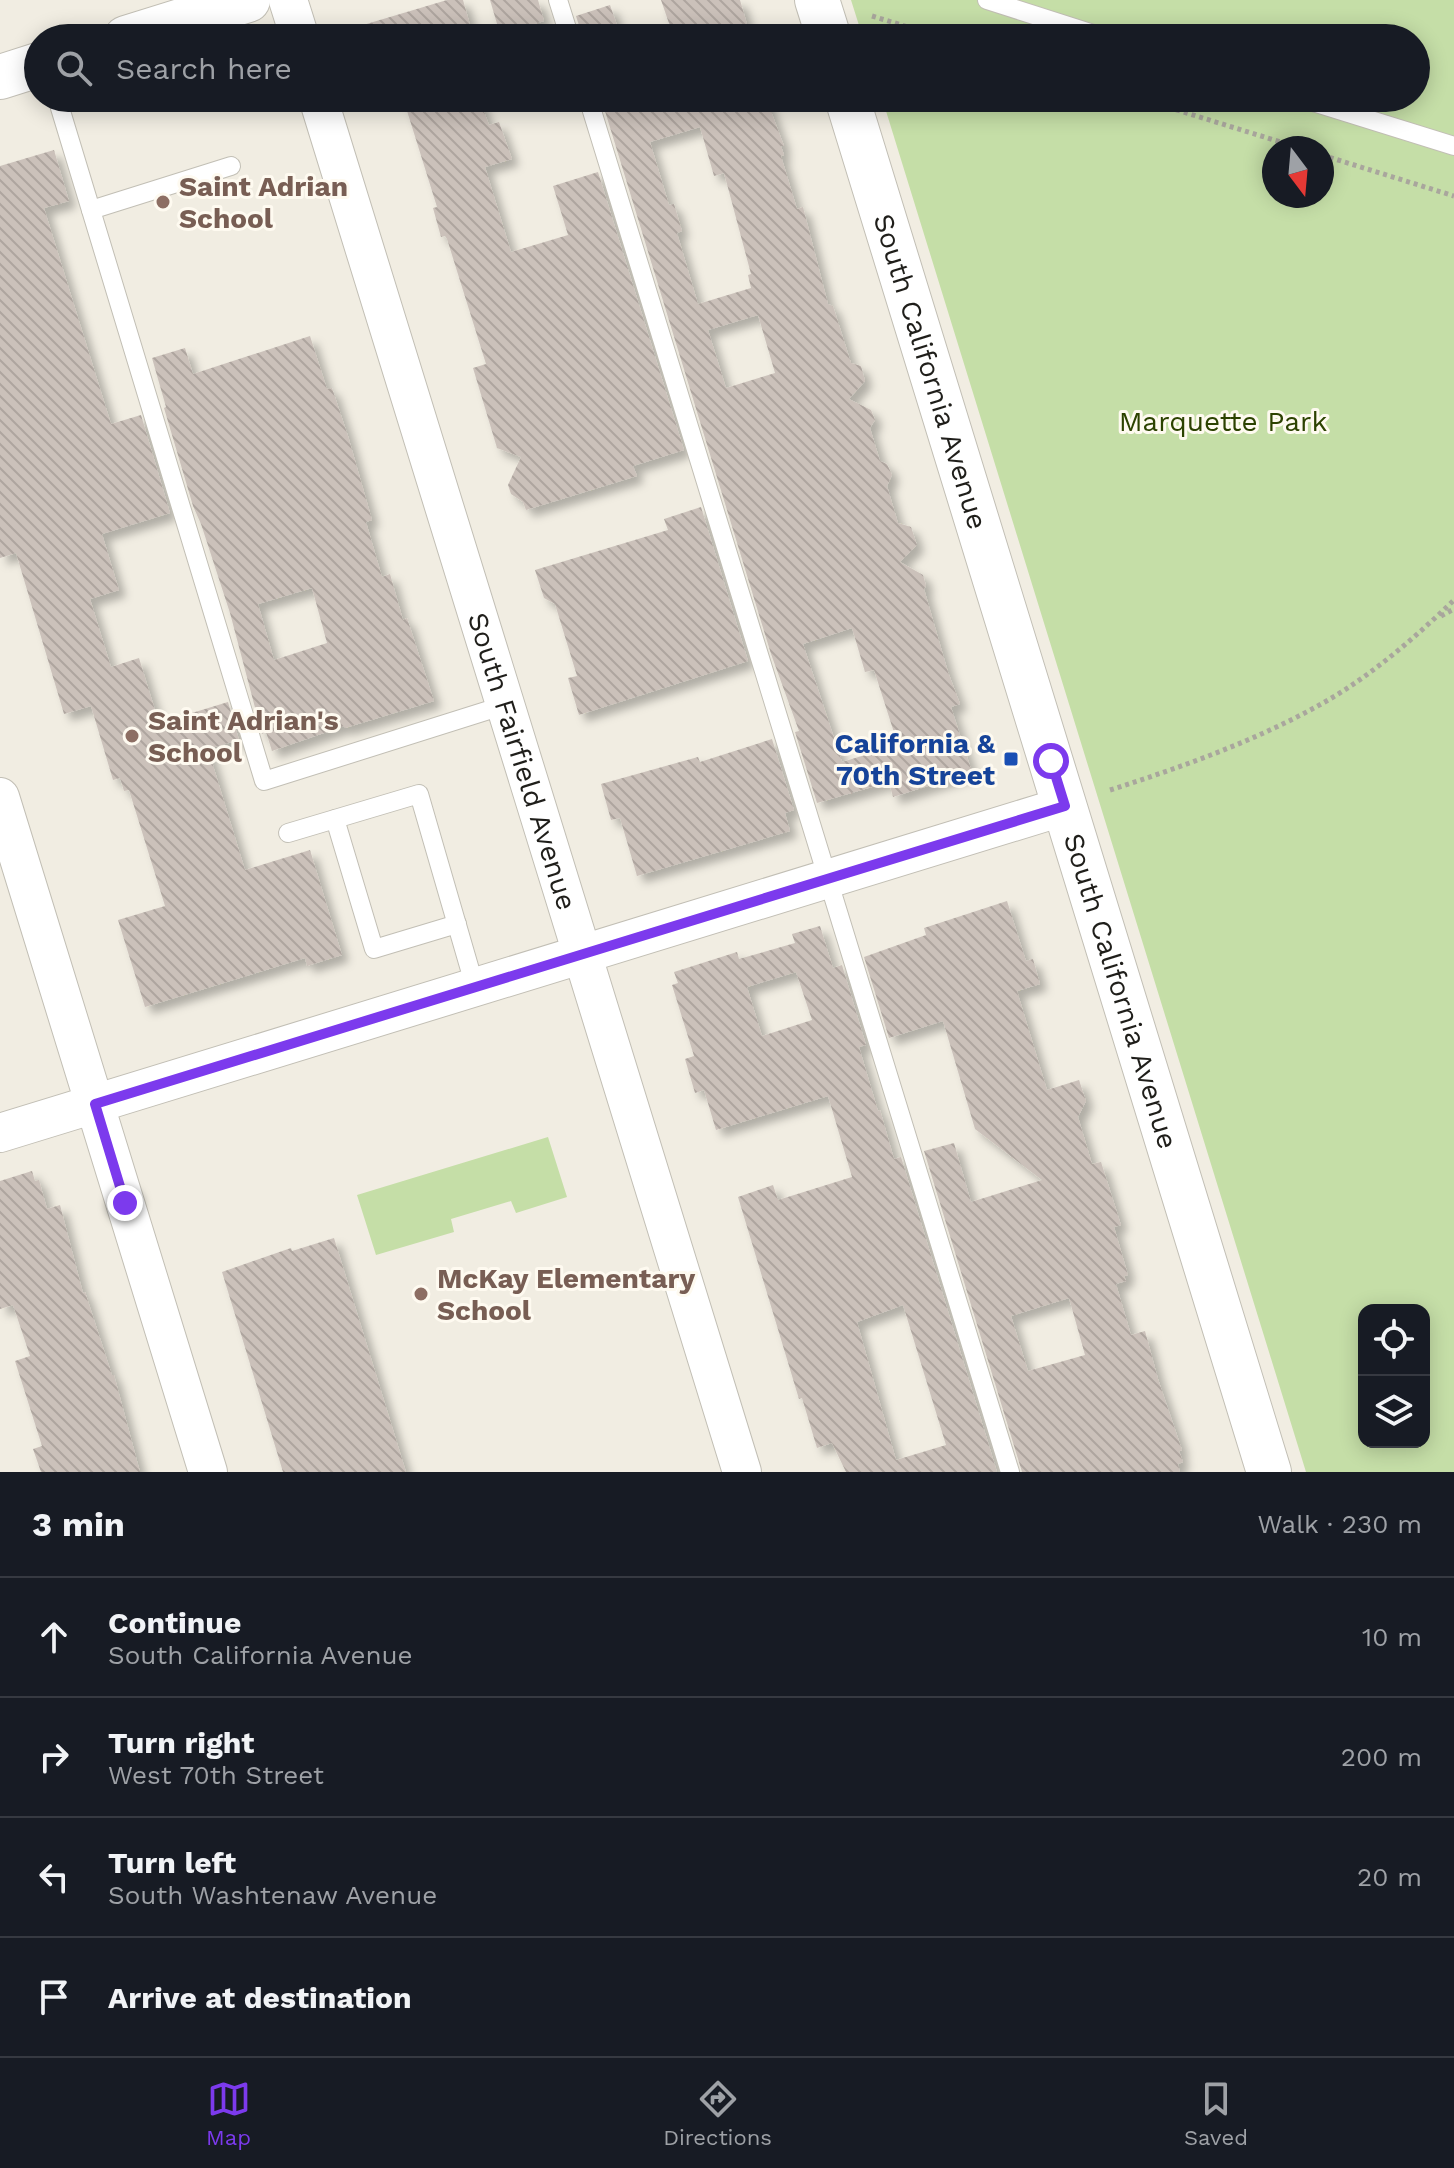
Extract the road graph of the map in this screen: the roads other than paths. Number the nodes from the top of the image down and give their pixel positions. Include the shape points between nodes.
1 (248, 0) edge
2 (288, 0) edge
3 (558, 0) edge
4 (817, 0) edge
5 (987, 0) edge
6 (171, 24) edge
7 (296, 24) edge
8 (566, 24) edge
9 (825, 24) edge
10 (1062, 24) edge
11 (24, 69) edge
12 (0, 77) edge
13 (61, 112) edge
14 (322, 112) edge
15 (592, 112) edge
16 (851, 112) edge
17 (1345, 112) edge
18 (1454, 146) edge
19 (231, 166) dead end
20 (91, 210) junction
21 (505, 705) junction
22 (0, 797) edge
23 (1065, 806) junction
24 (335, 819) junction
25 (288, 833) dead end
26 (828, 879) junction
27 (457, 924) junction
28 (582, 954) junction
29 (475, 987) junction
30 (95, 1104) junction
31 (0, 1133) edge
32 (208, 1472) edge
33 (742, 1472) edge
34 (1010, 1472) edge
35 (1269, 1472) edge

1 - 6 street
2 - 7 street
3 - 8 lane
4 - 9 street
5 - 10 lane
11 - 12 street
13 - 20 lane
14 - 21 street, South Fairfield Avenue
15 - 26 lane
16 - 23 street, South California Avenue
17 - 18 lane
19 - 20 lane
20 - 21 lane via 264,781
21 - 28 street, South Fairfield Avenue
22 - 30 street
23 - 26 street
23 - 35 street, South California Avenue
24 - 25 lane
24 - 27 lane via 374,949
24 - 27 lane via 419,794
26 - 28 street
26 - 34 lane
27 - 29 lane
28 - 29 street
28 - 33 street, South Fairfield Avenue
29 - 30 street
30 - 31 street
30 - 32 street

